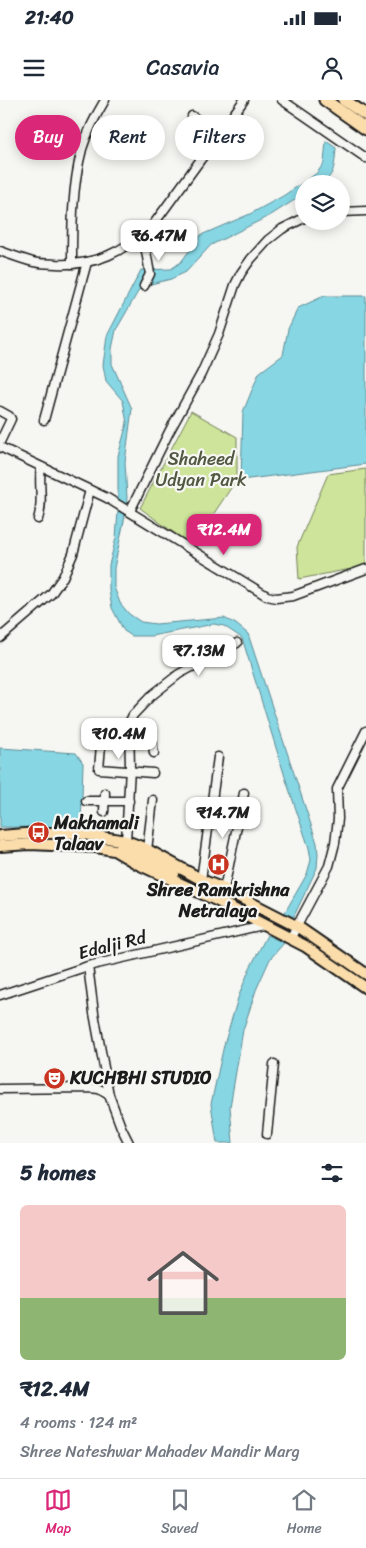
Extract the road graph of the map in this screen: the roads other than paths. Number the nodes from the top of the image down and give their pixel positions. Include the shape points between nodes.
1 (105, 100) edge
2 (244, 100) edge
3 (282, 100) edge
4 (325, 100) edge
5 (344, 100) edge
6 (233, 115) edge
7 (366, 115) edge
8 (366, 129) edge
9 (366, 158) edge
10 (201, 160) edge
11 (366, 211) edge
12 (350, 212) edge
13 (295, 222) edge
14 (143, 234) junction
15 (0, 251) edge
16 (87, 262) junction
17 (72, 264) junction
18 (144, 286) dead end
19 (0, 411) edge
20 (44, 420) dead end
21 (0, 442) edge
22 (0, 447) edge
23 (41, 467) junction
24 (90, 490) junction
25 (130, 511) junction
26 (38, 519) dead end
27 (366, 569) edge
28 (0, 638) edge
29 (237, 643) dead end
30 (366, 731) edge
31 (102, 733) dead end
32 (129, 739) junction
33 (154, 753) dead end
34 (218, 757) dead end
35 (130, 772) junction
36 (153, 773) dead end
37 (105, 793) dead end
38 (244, 793) dead end
39 (153, 800) dead end
40 (86, 801) dead end
41 (104, 801) junction
42 (128, 801) junction
43 (104, 812) dead end
44 (0, 836) edge
45 (126, 840) junction
46 (0, 841) edge
47 (0, 846) edge
48 (147, 850) junction
49 (201, 880) junction
50 (209, 889) junction
51 (224, 889) junction
52 (218, 901) junction
53 (263, 926) junction
54 (298, 927) junction
55 (290, 939) junction
56 (88, 966) junction
57 (366, 974) edge
58 (366, 988) edge
59 (0, 995) edge
60 (274, 1064) dead end
61 (0, 1088) edge
62 (109, 1095) junction
63 (267, 1134) dead end
64 (129, 1143) edge

1 - 17 street via 83,147 76,174
2 - 6 street
3 - 9 street
4 - 8 highway
5 - 7 highway
10 - 14 street
11 - 12 street
13 - 25 street via 268,240 234,285 220,334
14 - 16 street via 117,252
14 - 18 street via 150,274
15 - 17 street via 35,262
16 - 17 street
16 - 20 street
19 - 21 street via 10,416
22 - 23 street
23 - 24 street
23 - 26 street via 41,511
24 - 25 street
24 - 28 street via 73,554 63,577 51,594
25 - 27 street via 267,596 293,596
29 - 32 street via 179,674 151,696 128,723
30 - 54 street via 337,789 338,819 329,866
31 - 35 street via 100,769
32 - 33 street via 149,738
32 - 35 street
34 - 49 street
35 - 36 street
35 - 42 street
37 - 41 street
38 - 51 street
39 - 48 street
40 - 41 street
41 - 42 street
41 - 43 street
42 - 45 street
44 - 45 main road via 77,833
45 - 48 main road
46 - 50 main road via 90,840 138,854 187,881
47 - 52 main road via 30,844 114,850
48 - 49 main road
49 - 51 main road
50 - 51 main road
50 - 52 main road
51 - 54 main road
52 - 53 main road
53 - 55 main road
53 - 56 street, Edalji Rd
54 - 55 street
54 - 57 main road
55 - 58 main road
56 - 59 street, Edalji Rd
56 - 62 street
60 - 63 street
61 - 62 street via 88,1088 99,1089
62 - 64 street

